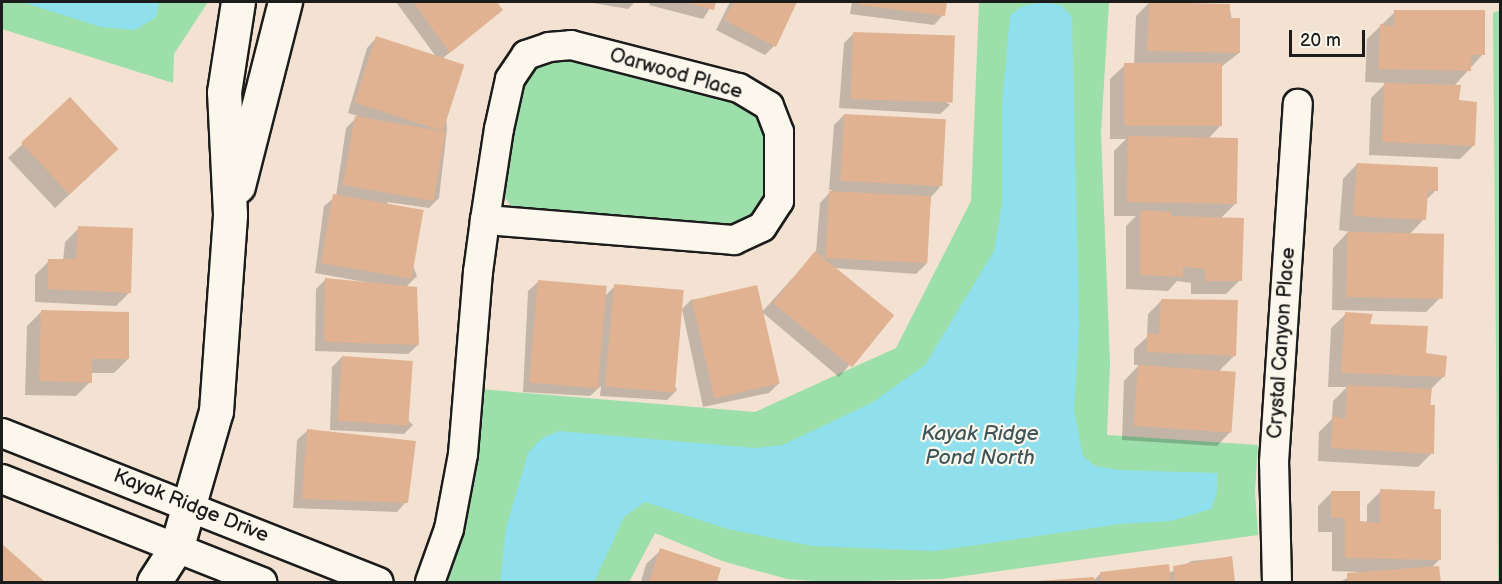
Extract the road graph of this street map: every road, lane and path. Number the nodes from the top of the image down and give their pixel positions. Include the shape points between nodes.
1 (238, 2) edge
2 (285, 2) edge
3 (1298, 104) dead end
4 (230, 214) junction
5 (485, 220) junction
6 (2, 433) edge
7 (2, 479) edge
8 (190, 505) junction
9 (177, 546) junction
10 (154, 582) edge
11 (262, 582) edge
12 (379, 582) edge
13 (430, 582) edge
14 (1277, 582) edge

1 - 4 street via 224,92
2 - 4 street
3 - 14 street, Crystal Canyon Place via 1274,462
4 - 8 street via 216,411
5 - 5 street, Oarwood Place via 734,240 762,227 778,201 778,132 769,106 739,88 572,45 526,55 510,79
5 - 13 street, Oarwood Place via 463,454 449,529
6 - 8 street, Kayak Ridge Drive
7 - 9 street
8 - 9 street
8 - 12 street, Kayak Ridge Drive
9 - 10 street
9 - 11 street

